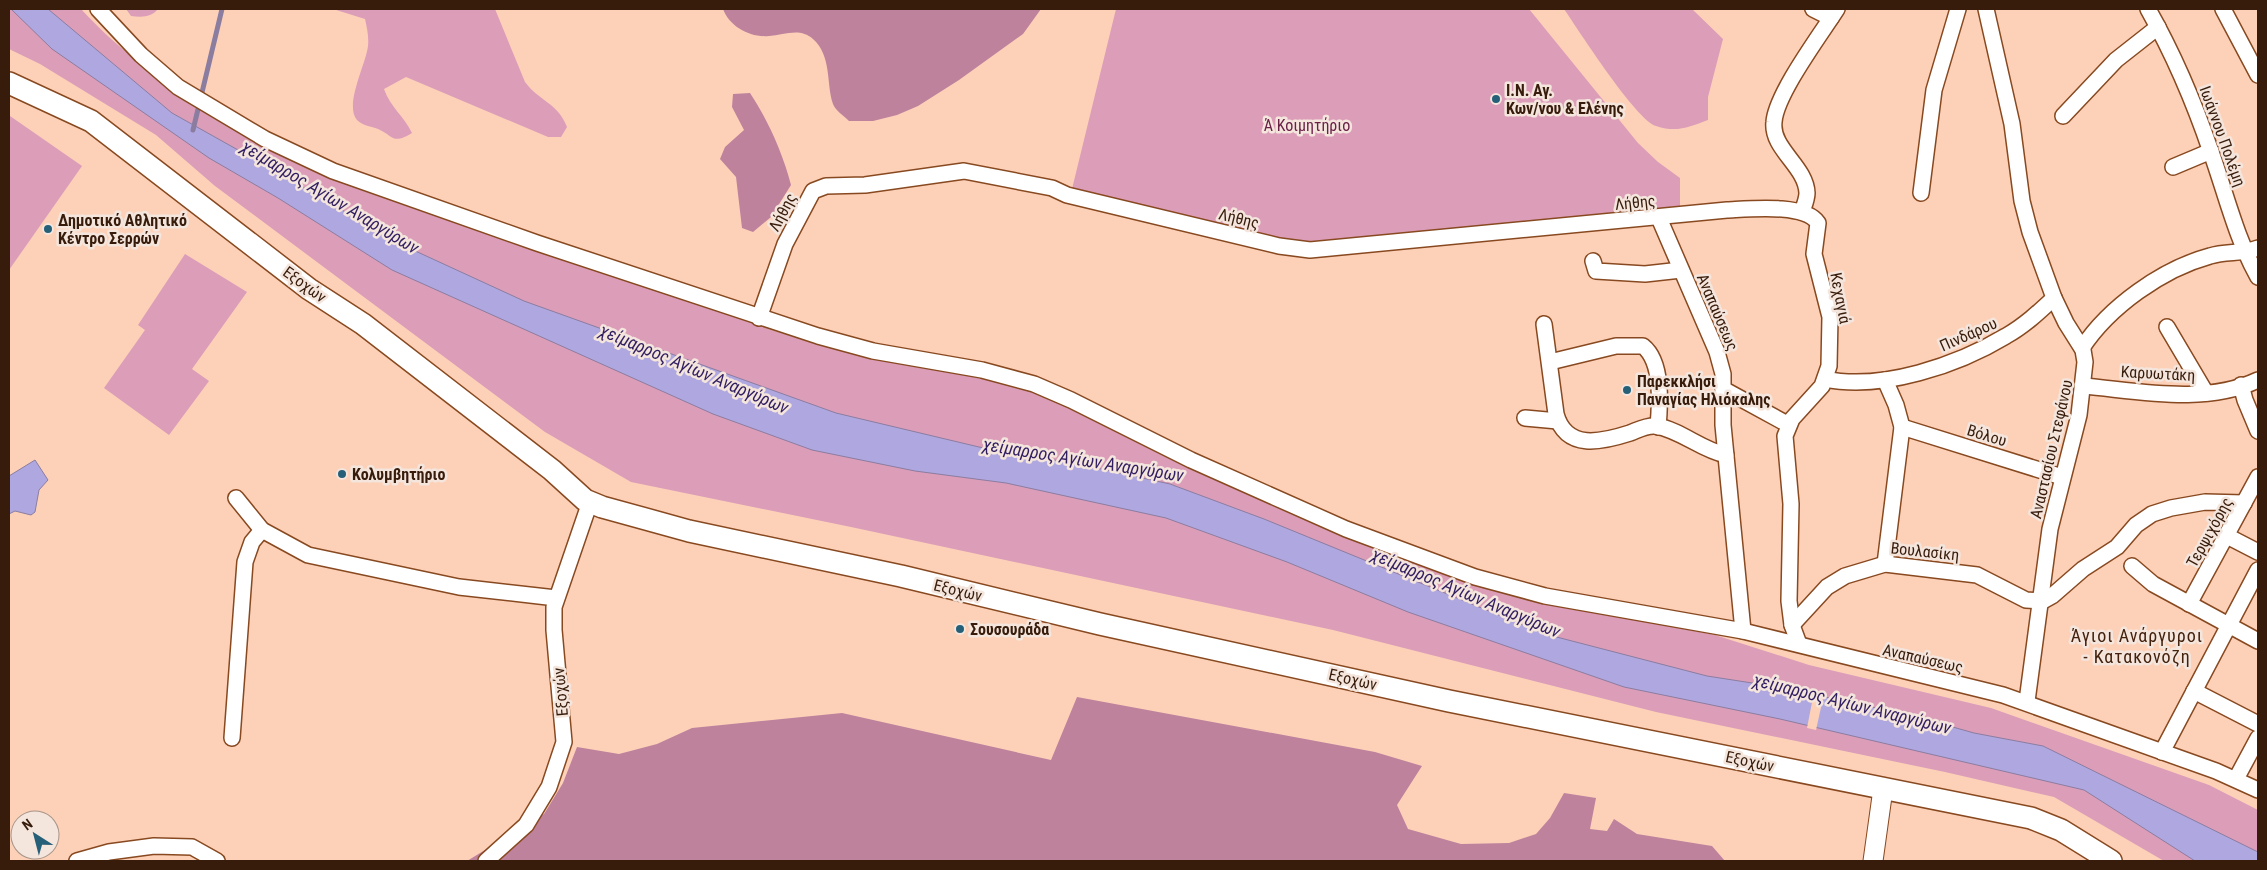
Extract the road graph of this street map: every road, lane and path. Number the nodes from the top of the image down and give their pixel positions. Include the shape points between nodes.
1 (98, 9) edge
2 (1813, 9) edge
3 (1958, 9) edge
4 (1986, 9) edge
5 (2148, 9) edge
6 (2223, 9) edge
7 (1834, 13) edge
8 (2158, 27) junction
9 (2258, 75) edge
10 (9, 83) edge
11 (2063, 116) dead end
12 (2211, 151) junction
13 (2173, 167) dead end
14 (1921, 193) dead end
15 (1802, 212) junction
16 (1659, 218) junction
17 (2252, 249) edge
18 (1593, 261) dead end
19 (1681, 270) junction
20 (2258, 277) edge
21 (2054, 298) junction
22 (759, 318) junction
23 (1544, 324) dead end
24 (2168, 327) dead end
25 (2082, 348) junction
26 (1550, 362) junction
27 (1826, 379) junction
28 (1885, 380) junction
29 (2258, 380) edge
30 (2084, 386) junction
31 (2241, 386) junction
32 (1723, 389) junction
33 (2206, 393) junction
34 (1525, 418) dead end
35 (1558, 420) junction
36 (1789, 425) junction
37 (1658, 427) junction
38 (1902, 427) junction
39 (2258, 431) edge
40 (1726, 455) junction
41 (2062, 477) junction
42 (2258, 477) edge
43 (236, 498) dead end
44 (590, 502) junction
45 (2244, 503) junction
46 (262, 530) junction
47 (2227, 536) junction
48 (2258, 552) edge
49 (1885, 564) junction
50 (2132, 566) dead end
51 (2258, 570) edge
52 (556, 598) junction
53 (2040, 602) junction
54 (2190, 604) junction
55 (1792, 625) junction
56 (2229, 625) junction
57 (1742, 631) junction
58 (2258, 640) edge
59 (1799, 644) junction
60 (2194, 691) junction
61 (2027, 701) junction
62 (2258, 724) edge
63 (232, 738) dead end
64 (2258, 738) edge
65 (2162, 752) junction
66 (2236, 779) junction
67 (1883, 789) junction
68 (2258, 790) edge
69 (77, 861) edge
70 (217, 861) edge
71 (486, 861) edge
72 (1873, 861) edge
73 (2111, 861) edge

1 - 22 street via 167,79 225,117 294,153 360,182
2 - 7 street
3 - 14 street via 1934,90
4 - 21 street, Αναστασίου Στεφάνου via 2014,132 2025,213
5 - 8 street, Ιωάννου Πολέμη
6 - 9 street
7 - 15 street via 1788,86 1774,122 1781,145 1805,182 1807,192
8 - 11 street via 2116,60
8 - 12 street, Ιωάννου Πολέμη via 2180,70
10 - 44 main road, Εξοχών via 92,121 309,289 371,330
12 - 13 street
12 - 17 street, Ιωάννου Πολέμη
15 - 16 street, Λήθης via 1746,209
15 - 27 street, Κεχαγιά via 1814,218 1819,227 1814,254 1829,308 1830,326
16 - 19 street, Αναπαύσεως
16 - 22 street, Λήθης via 1302,250 1067,195 1052,188 964,171 865,185 826,186 813,191 794,223
17 - 20 street, Ιωάννου Πολέμη
17 - 25 street via 2199,259 2145,288 2105,318
18 - 19 street via 1596,271 1645,274
19 - 32 street, Αναπαύσεως via 1719,358
21 - 25 street, Αναστασίου Στεφάνου
21 - 28 street, Πινδάρου via 2029,321 1990,345 1939,365
22 - 57 street via 837,342 973,368 1034,384 1191,460 1346,529 1475,577 1545,596
23 - 26 street
24 - 33 street
25 - 30 street, Αναστασίου Στεφάνου
26 - 35 street
26 - 37 street via 1616,346 1643,346 1648,350 1659,380
27 - 28 street, Πινδάρου via 1847,382
27 - 36 street, Κεχαγιά
28 - 38 street
29 - 31 street, Καρυωτάκη
30 - 33 street, Καρυωτάκη via 2178,394
30 - 41 street, Αναστασίου Στεφάνου via 2076,430
31 - 33 street, Καρυωτάκη
31 - 39 street
32 - 36 street
32 - 40 street, Αναπαύσεως
34 - 35 street
35 - 37 street via 1569,434 1587,441
36 - 55 street via 1785,438 1791,504 1788,594
37 - 40 street via 1707,450
38 - 41 street, Βόλου
38 - 49 street
40 - 57 street, Αναπαύσεως
41 - 53 street, Αναστασίου Στεφάνου
42 - 45 street, Τερψιχόρης
43 - 46 street
44 - 52 street, Εξοχών
44 - 67 main road, Εξοχών via 689,531 901,576 1100,624 1598,732
45 - 47 street, Τερψιχόρης
45 - 53 street via 2199,503 2152,514 2136,525 2117,547 2083,568 2052,596
46 - 52 street via 308,555 459,587
46 - 63 street via 252,542 245,562
47 - 48 street
47 - 54 street, Τερψιχόρης
49 - 53 street, Βουλασίκη via 1977,575 2023,599
49 - 55 street, Βουλασίκη via 1845,576 1827,587
50 - 54 street via 2148,581
51 - 56 street
52 - 71 street, Εξοχών via 554,630 564,742 549,787 526,825
53 - 61 street, Αναστασίου Στεφάνου
54 - 56 street
55 - 59 street
56 - 58 street
56 - 60 street
57 - 59 street, Αναπαύσεως
59 - 61 street, Αναπαύσεως
60 - 62 street
60 - 65 street
61 - 65 street, Αναπαύσεως
64 - 66 street
65 - 66 street, Αναπαύσεως
66 - 68 street, Αναπαύσεως
67 - 72 street
67 - 73 main road, Εξοχών via 2037,820 2061,830
69 - 70 street via 109,852 154,846 192,848

